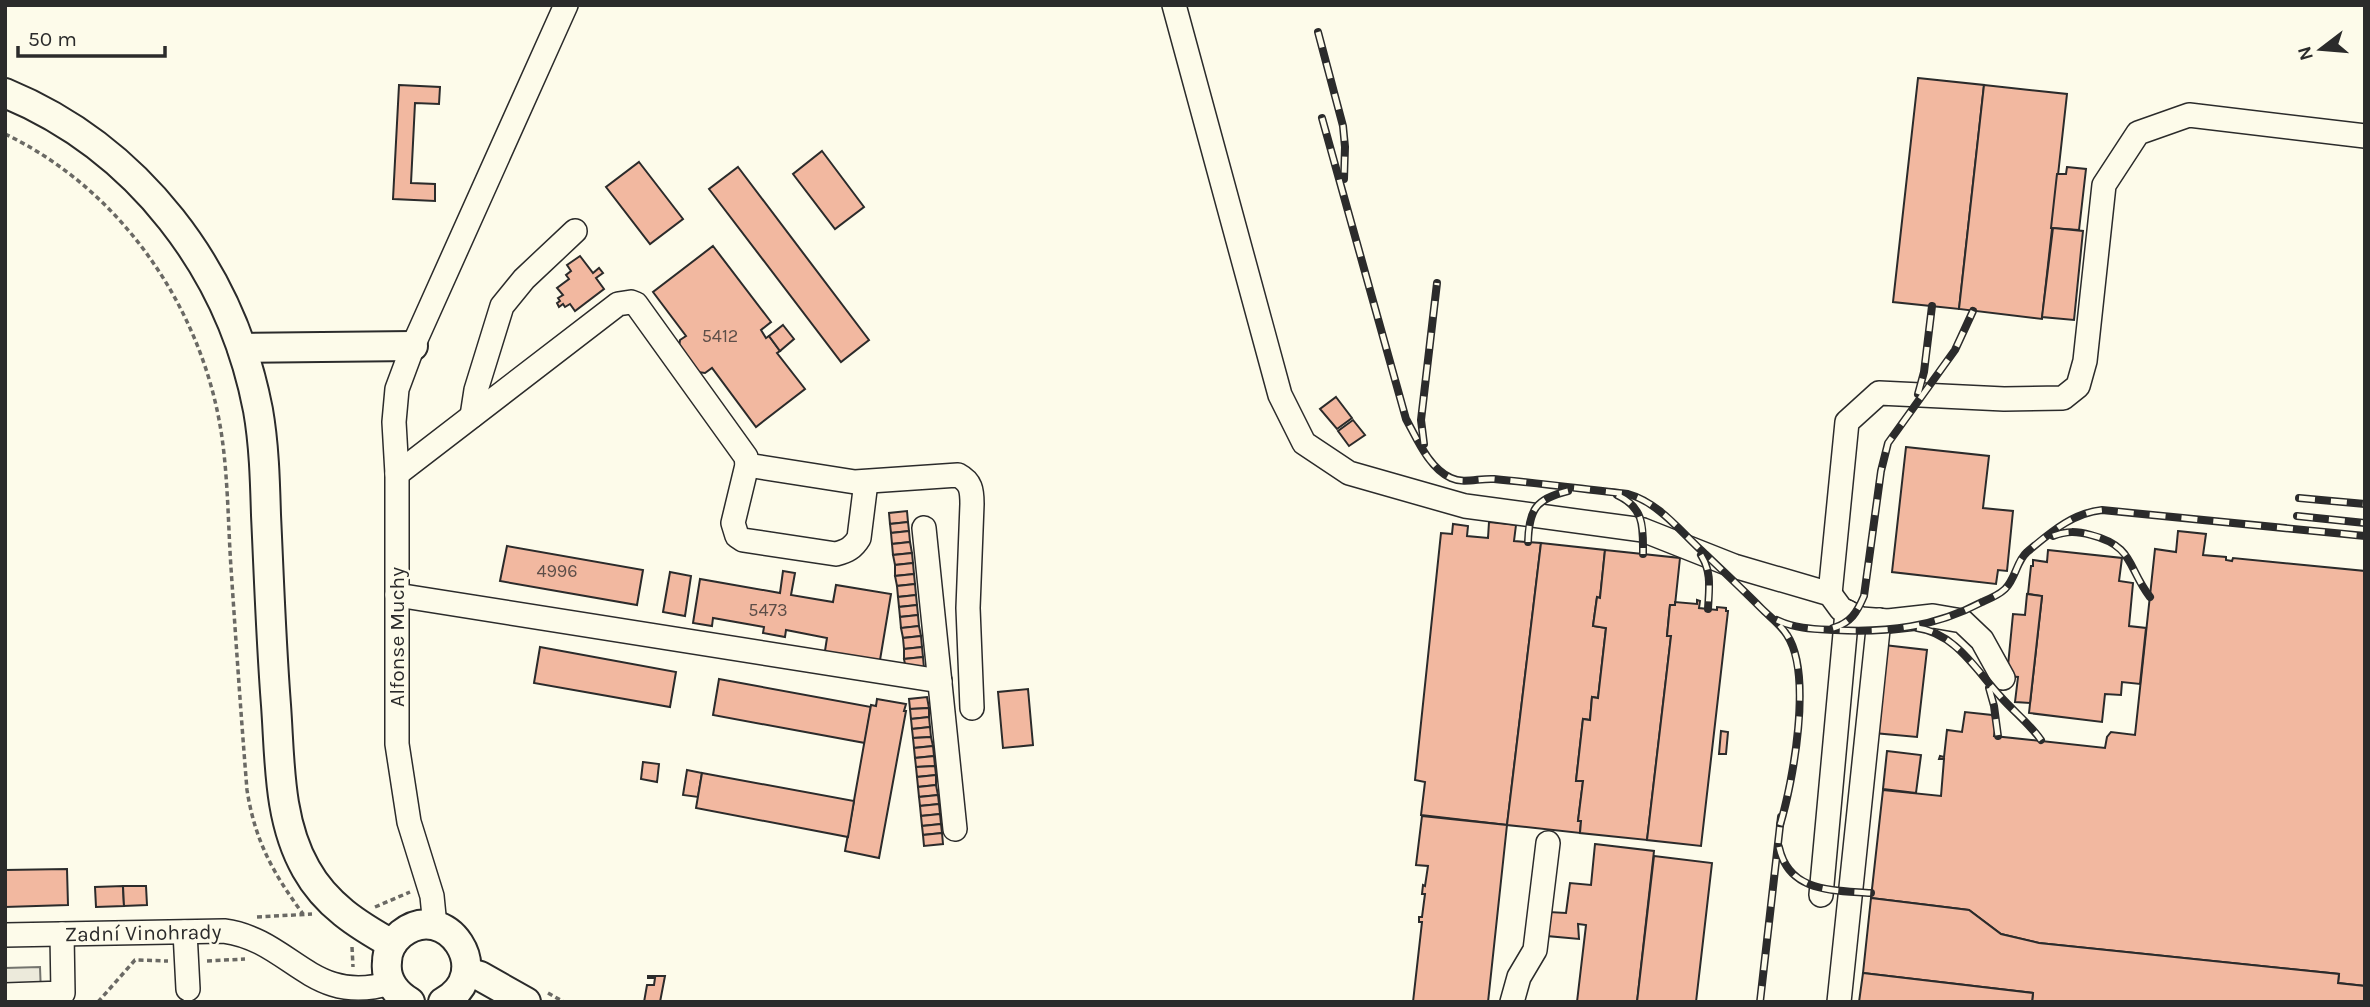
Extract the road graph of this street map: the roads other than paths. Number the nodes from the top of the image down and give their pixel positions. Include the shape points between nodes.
1 (566, 5) edge
2 (1174, 5) edge
3 (5, 93) edge
4 (2365, 136) edge
5 (575, 231) dead end
6 (413, 346) junction
7 (242, 348) junction
8 (472, 416) junction
9 (747, 465) junction
10 (397, 474) junction
11 (866, 482) junction
12 (924, 528) dead end
13 (1830, 594) junction
14 (397, 595) junction
15 (1847, 612) junction
16 (1879, 620) junction
17 (2003, 678) dead end
18 (940, 681) junction
19 (972, 708) dead end
20 (955, 829) dead end
21 (1548, 843) dead end
22 (1821, 895) dead end
23 (435, 926) junction
24 (185, 932) junction
25 (62, 934) junction
26 (5, 935) edge
27 (392, 944) junction
28 (466, 972) junction
29 (188, 989) dead end
30 (400, 992) edge
31 (5, 995) edge
32 (534, 996) edge
33 (443, 1002) edge
34 (1512, 1002) edge
35 (1839, 1002) edge

1 - 6 street, Alfonse Muchy
2 - 13 street via 1280,395 1304,443 1349,473 1465,506 1643,530 1734,566
3 - 7 main road via 81,133 154,197 208,272
4 - 13 street via 2189,115 2138,133 2104,185 2085,361 2078,386 2063,398 1879,393 1847,422
5 - 8 street via 502,306 475,390
6 - 7 main road
6 - 10 street, Alfonse Muchy via 397,389
7 - 27 main road via 263,444 275,688 287,819 298,854 317,886 342,913
8 - 9 street via 618,304 631,302 744,453
8 - 10 street
9 - 11 street
9 - 11 street via 733,523 737,536 836,554 846,552 859,538
10 - 14 street, Alfonse Muchy
11 - 19 street via 958,475 971,489 968,608
12 - 18 street
13 - 15 street
14 - 18 street
14 - 23 street, Alfonse Muchy via 397,744 409,822 432,896
15 - 16 street
15 - 22 street
16 - 17 street via 1933,616 1962,621 1982,640
16 - 35 street
18 - 20 street
21 - 34 street via 1535,950 1519,977
23 - 27 main road via 415,927
23 - 28 main road via 460,943
24 - 25 street, Zadní Vinohrady
24 - 29 street
24 - 30 street, Zadní Vinohrady via 225,931 245,936 308,976 340,990
25 - 26 street, Zadní Vinohrady
25 - 31 street via 63,993
27 - 30 main road via 386,963
28 - 32 main road
28 - 33 main road via 459,989

